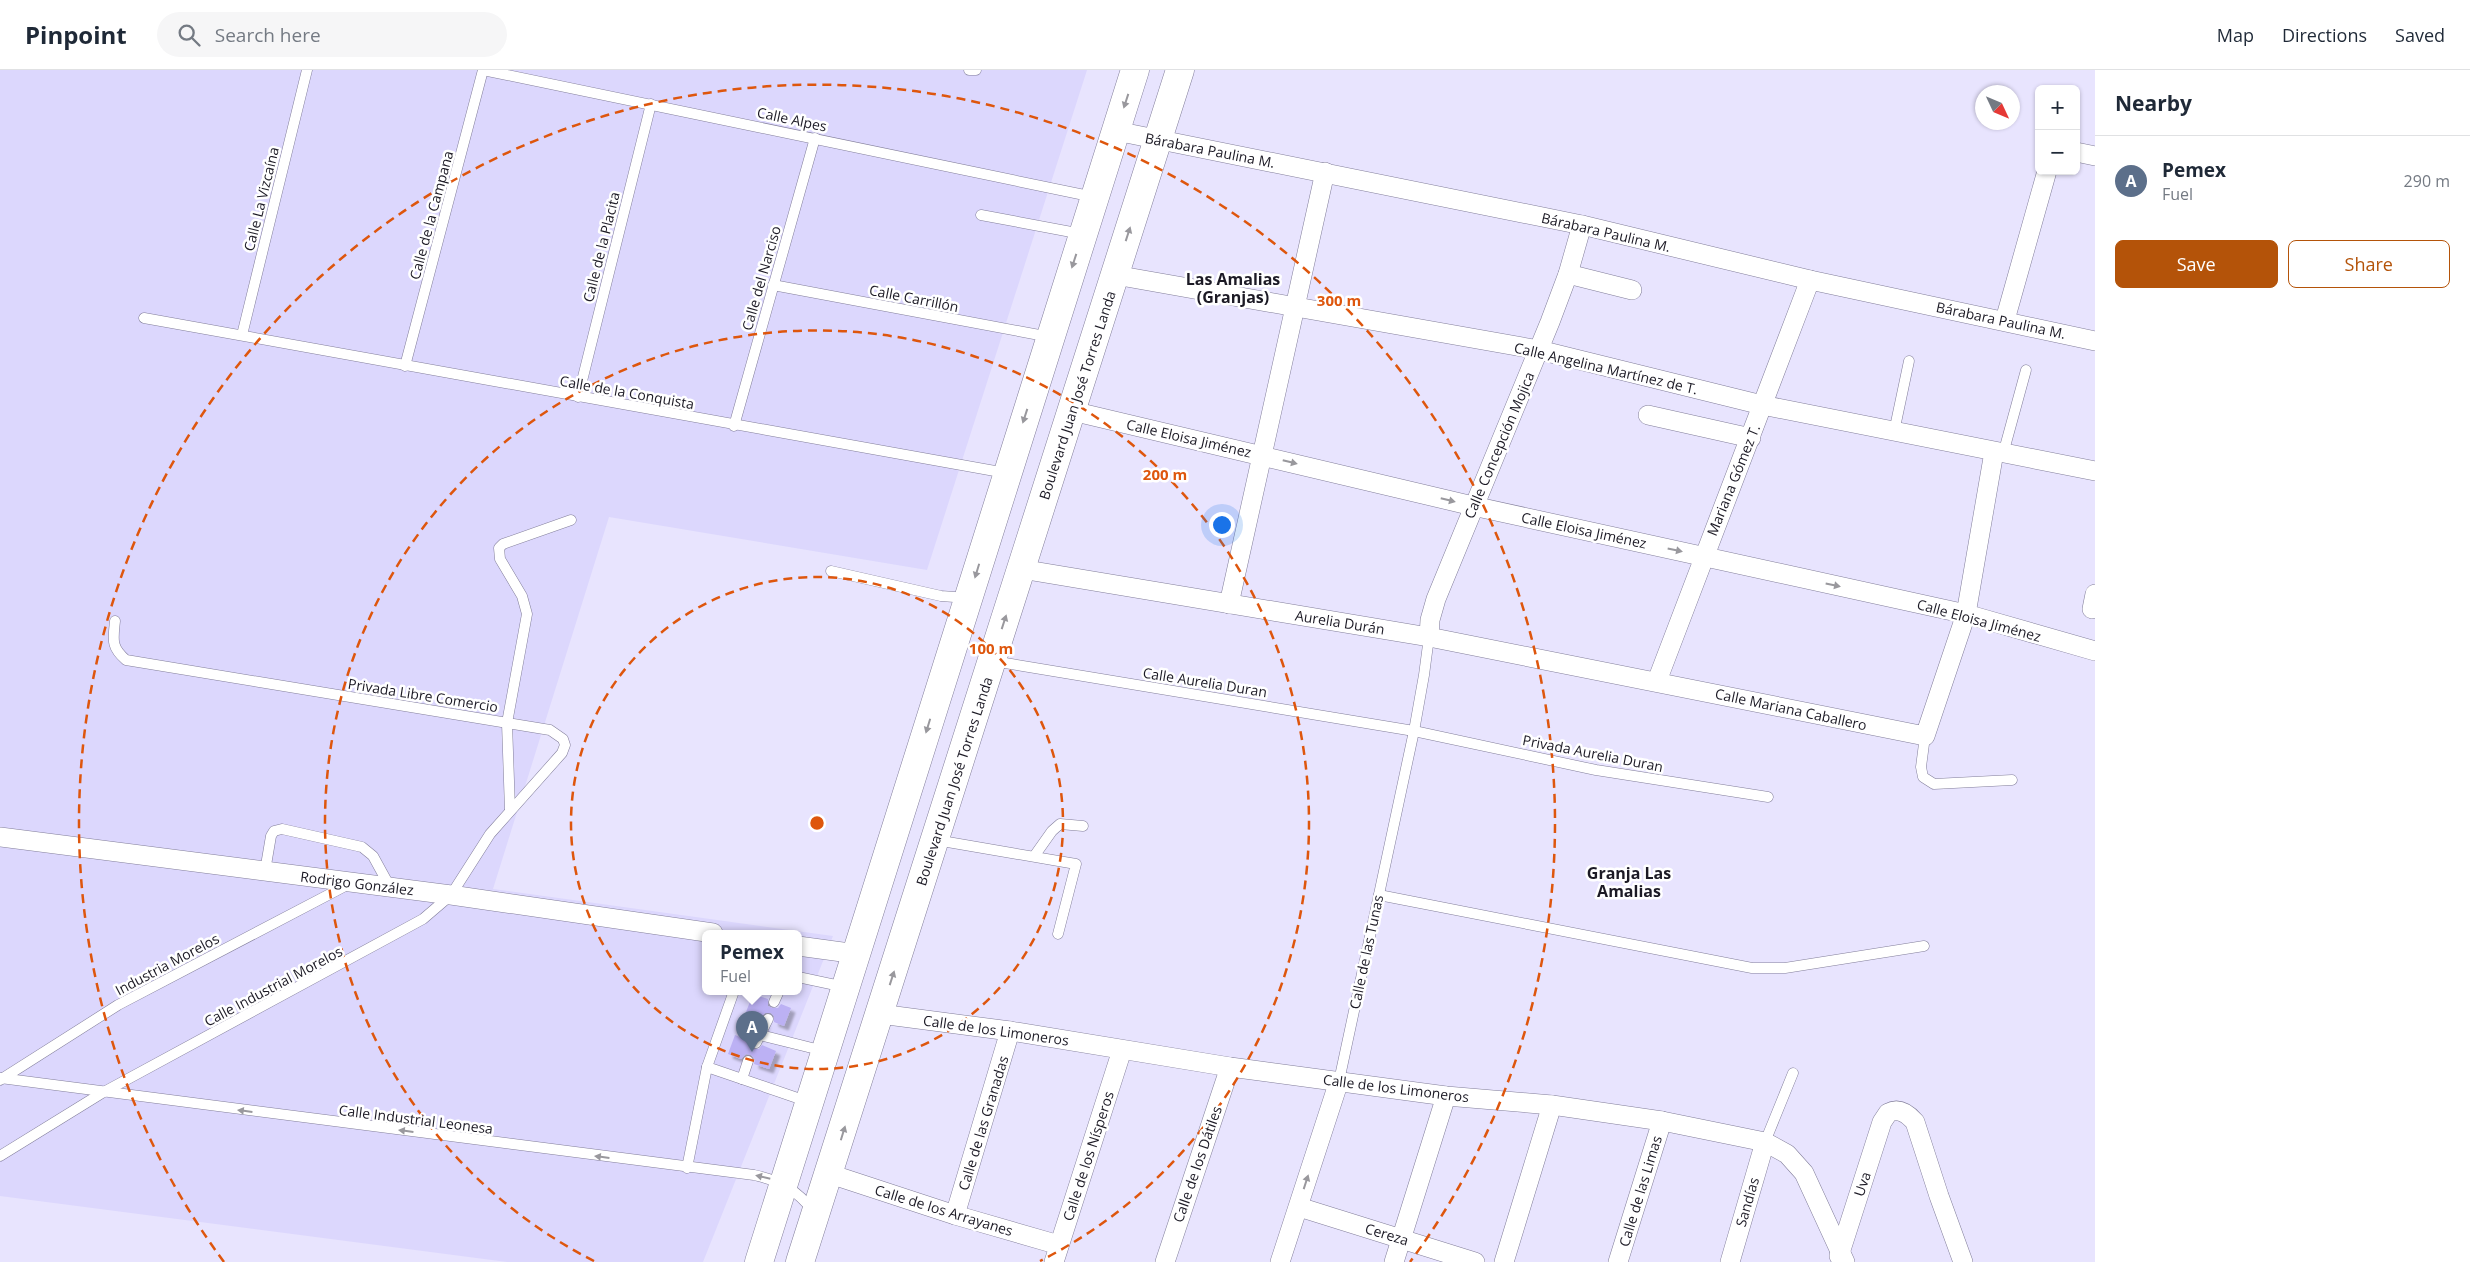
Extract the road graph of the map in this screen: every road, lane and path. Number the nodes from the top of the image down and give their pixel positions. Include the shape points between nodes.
1 (307, 70) edge
2 (483, 70) edge
3 (969, 70) edge
4 (976, 70) edge
5 (1136, 70) edge
6 (1180, 70) edge
7 (651, 104) junction
8 (1116, 131) junction
9 (815, 138) junction
10 (1157, 140) junction
11 (2080, 153) edge
12 (2095, 156) edge
13 (1325, 172) junction
14 (2046, 175) edge
15 (1095, 197) junction
16 (980, 215) dead end
17 (1582, 225) junction
18 (1083, 234) junction
19 (1568, 274) junction
20 (1115, 275) junction
21 (1810, 280) junction
22 (773, 286) junction
23 (1632, 290) dead end
24 (1296, 307) junction
25 (144, 318) dead end
26 (2005, 320) junction
27 (242, 335) junction
28 (1050, 337) junction
29 (2095, 341) edge
30 (1539, 350) junction
31 (1909, 361) dead end
32 (405, 366) junction
33 (2026, 370) dead end
34 (578, 397) junction
35 (1762, 405) junction
36 (1072, 411) junction
37 (1648, 415) dead end
38 (734, 426) junction
39 (1894, 432) junction
40 (1750, 438) junction
41 (1999, 453) junction
42 (1263, 455) junction
43 (2095, 472) edge
44 (1007, 474) junction
45 (1473, 506) junction
46 (571, 520) dead end
47 (1703, 556) junction
48 (1021, 569) junction
49 (831, 571) dead end
50 (969, 598) junction
51 (1229, 604) junction
52 (1966, 614) junction
53 (115, 621) dead end
54 (1429, 637) junction
55 (2095, 651) edge
56 (992, 660) junction
57 (1657, 681) junction
58 (507, 723) junction
59 (1414, 731) junction
60 (1926, 736) junction
61 (2012, 780) dead end
62 (1768, 797) dead end
63 (510, 810) junction
64 (1083, 826) dead end
65 (0, 837) edge
66 (935, 840) junction
67 (1035, 855) junction
68 (265, 871) junction
69 (352, 882) junction
70 (390, 887) junction
71 (450, 894) junction
72 (1379, 895) junction
73 (702, 931) edge
74 (1058, 934) dead end
75 (1924, 946) dead end
76 (802, 947) edge
77 (857, 954) junction
78 (802, 978) edge
79 (846, 988) junction
80 (733, 995) edge
81 (777, 995) edge
82 (774, 1002) dead end
83 (880, 1014) junction
84 (768, 1020) dead end
85 (1010, 1031) junction
86 (1122, 1050) junction
87 (826, 1051) junction
88 (748, 1062) dead end
89 (707, 1067) junction
90 (1230, 1067) junction
91 (1793, 1073) dead end
92 (1, 1079) edge
93 (742, 1079) junction
94 (1339, 1081) junction
95 (102, 1092) junction
96 (1446, 1096) junction
97 (811, 1103) junction
98 (1552, 1105) junction
99 (1662, 1121) junction
100 (1765, 1142) junction
101 (0, 1156) edge
102 (687, 1168) junction
103 (830, 1174) junction
104 (784, 1184) junction
105 (1299, 1206) junction
106 (816, 1214) junction
107 (955, 1215) junction
108 (1402, 1238) junction
109 (1057, 1254) edge
110 (1841, 1259) edge
111 (759, 1262) edge
112 (800, 1262) edge
113 (1164, 1262) edge
114 (1280, 1262) edge
115 (1394, 1262) edge
116 (1475, 1262) edge
117 (1504, 1262) edge
118 (1618, 1262) edge
119 (1730, 1262) edge
120 (1964, 1262) edge

1 - 27 lane, Calle La Vizcaína
2 - 7 lane, Calle Alpes
2 - 32 lane, Calle de la Campana
3 - 4 lane
5 -> 8 main road
6 - 10 main road, Boulevard Juan José Torres Landa
7 - 9 lane, Calle Alpes
7 - 34 lane, Calle de la Placita
8 - 10 street, Bárabara Paulina M.
8 - 15 main road
9 - 15 lane, Calle Alpes
9 - 22 lane, Calle del Narciso
10 - 13 street, Bárabara Paulina M.
20 -> 10 main road, Boulevard Juan José Torres Landa
11 - 12 street
13 - 17 street, Bárabara Paulina M.
13 - 24 street
14 - 26 street
15 - 18 main road
16 - 18 lane
17 - 19 street, Calle Concepción Mojica
17 - 21 street, Bárabara Paulina M.
18 -> 28 main road
19 - 23 street
19 - 30 street, Calle Concepción Mojica
20 - 24 street, Calle Angelina Martínez de T.
20 - 36 main road, Boulevard Juan José Torres Landa
21 - 26 street, Bárabara Paulina M.
21 - 35 street, Mariana Gómez T.
22 - 28 lane, Calle Carrillón
22 - 38 lane, Calle del Narciso
24 - 30 street, Calle Angelina Martínez de T.
24 - 42 street
25 - 27 lane, Calle de la Conquista
26 - 29 street, Bárabara Paulina M.
27 - 32 lane, Calle de la Conquista
28 -> 44 main road
30 - 35 street, Calle Angelina Martínez de T.
30 - 45 street, Calle Concepción Mojica
31 - 39 lane
32 - 34 lane, Calle de la Conquista
33 - 41 lane
34 - 38 lane, Calle de la Conquista
35 - 39 street, Calle Angelina Martínez de T.
35 - 40 street, Mariana Gómez T.
36 - 42 street, Calle Eloisa Jiménez
36 - 48 main road, Boulevard Juan José Torres Landa
37 - 40 street
38 - 44 lane, Calle de la Conquista
39 - 41 street, Calle Angelina Martínez de T.
40 - 47 street, Mariana Gómez T.
41 - 43 street, Calle Angelina Martínez de T.
41 - 52 street
42 -> 45 street, Calle Eloisa Jiménez
42 - 51 street
44 -> 50 main road
45 -> 47 street, Calle Eloisa Jiménez
45 - 54 street, Calle Concepción Mojica via 1436,599
46 - 58 lane via 499,548 500,559 522,596 527,614
47 -> 52 street, Calle Eloisa Jiménez
47 - 57 street, Mariana Gómez T.
48 - 51 street, Aurelia Durán
56 -> 48 main road, Boulevard Juan José Torres Landa
49 - 50 lane via 941,596
50 -> 77 main road
51 - 54 street, Aurelia Durán
52 - 55 street, Calle Eloisa Jiménez
52 - 60 street
53 - 58 lane, Privada Libre Comercio via 113,640 116,652 126,660
54 - 57 street, Aurelia Durán
54 - 59 lane, Calle de las Tunas
56 - 59 lane, Calle Aurelia Duran
56 - 66 main road, Boulevard Juan José Torres Landa
57 - 60 street, Calle Mariana Caballero
58 - 63 lane
58 - 63 lane, Privada Libre Comercio via 550,730 563,739 565,745 562,753
59 - 62 lane, Privada Aurelia Duran via 1596,770
59 - 72 lane, Calle de las Tunas
60 - 61 lane via 1921,767 1923,777 1934,784
63 - 71 lane, Privada Libre Comercio
64 - 67 lane via 1060,824
65 - 68 street, Rodrigo González
66 - 67 lane
83 -> 66 main road, Boulevard Juan José Torres Landa
67 - 74 lane via 1076,864
68 - 69 street, Rodrigo González
68 - 70 lane via 271,836 282,829 362,847 373,856
69 - 70 street, Rodrigo González
69 - 92 lane, Industria Morelos via 118,1005
70 - 71 street, Rodrigo González
71 - 73 street, Rodrigo González
71 - 95 lane, Calle Industrial Morelos via 423,919 403,931
72 - 75 lane via 1752,968 1785,968
72 - 94 lane, Calle de las Tunas
76 - 77 street
77 - 79 main road
78 - 79 lane
79 - 87 main road
80 - 89 lane
81 - 82 lane
83 - 85 street, Calle de los Limoneros
103 -> 83 main road, Boulevard Juan José Torres Landa
84 - 87 lane via 758,1039
85 - 86 street, Calle de los Limoneros
85 - 107 street, Calle de las Granadas
86 - 90 street, Calle de los Limoneros
86 - 109 street, Calle de los Nísperos
87 - 97 main road
88 - 93 lane
89 - 93 lane
89 - 102 lane
90 - 94 street, Calle de los Limoneros
90 - 113 street, Calle de los Dátiles
91 - 100 lane
92 - 95 lane, Calle Industrial Leonesa
93 - 97 lane
94 - 96 street, Calle de los Limoneros
105 -> 94 street, Calle de las Tunas
95 - 101 lane, Calle Industrial Morelos
102 -> 95 lane, Calle Industrial Leonesa
96 - 98 street, Calle de los Limoneros
96 - 108 street
97 - 104 main road
98 - 99 street, Calle de los Limoneros
98 - 117 street
99 - 100 street, Calle de los Limoneros
99 - 118 street, Calle de las Limas
100 - 110 street, Calle de los Limoneros via 1787,1154 1804,1173
100 - 119 street, Sandías
104 -> 102 lane, Calle Industrial Leonesa via 754,1175
103 - 106 main road, Boulevard Juan José Torres Landa
103 - 107 street, Calle de los Arrayanes
104 - 106 lane, Calle Industrial Leonesa via 803,1198
104 - 111 main road
105 - 108 street, Cereza
105 - 114 street, Calle de las Tunas
106 - 112 main road, Boulevard Juan José Torres Landa
107 - 109 street, Calle de los Arrayanes
108 - 115 street
108 - 116 street, Cereza
110 - 120 street, Uva via 1882,1122 1892,1111 1908,1114 1915,1122

